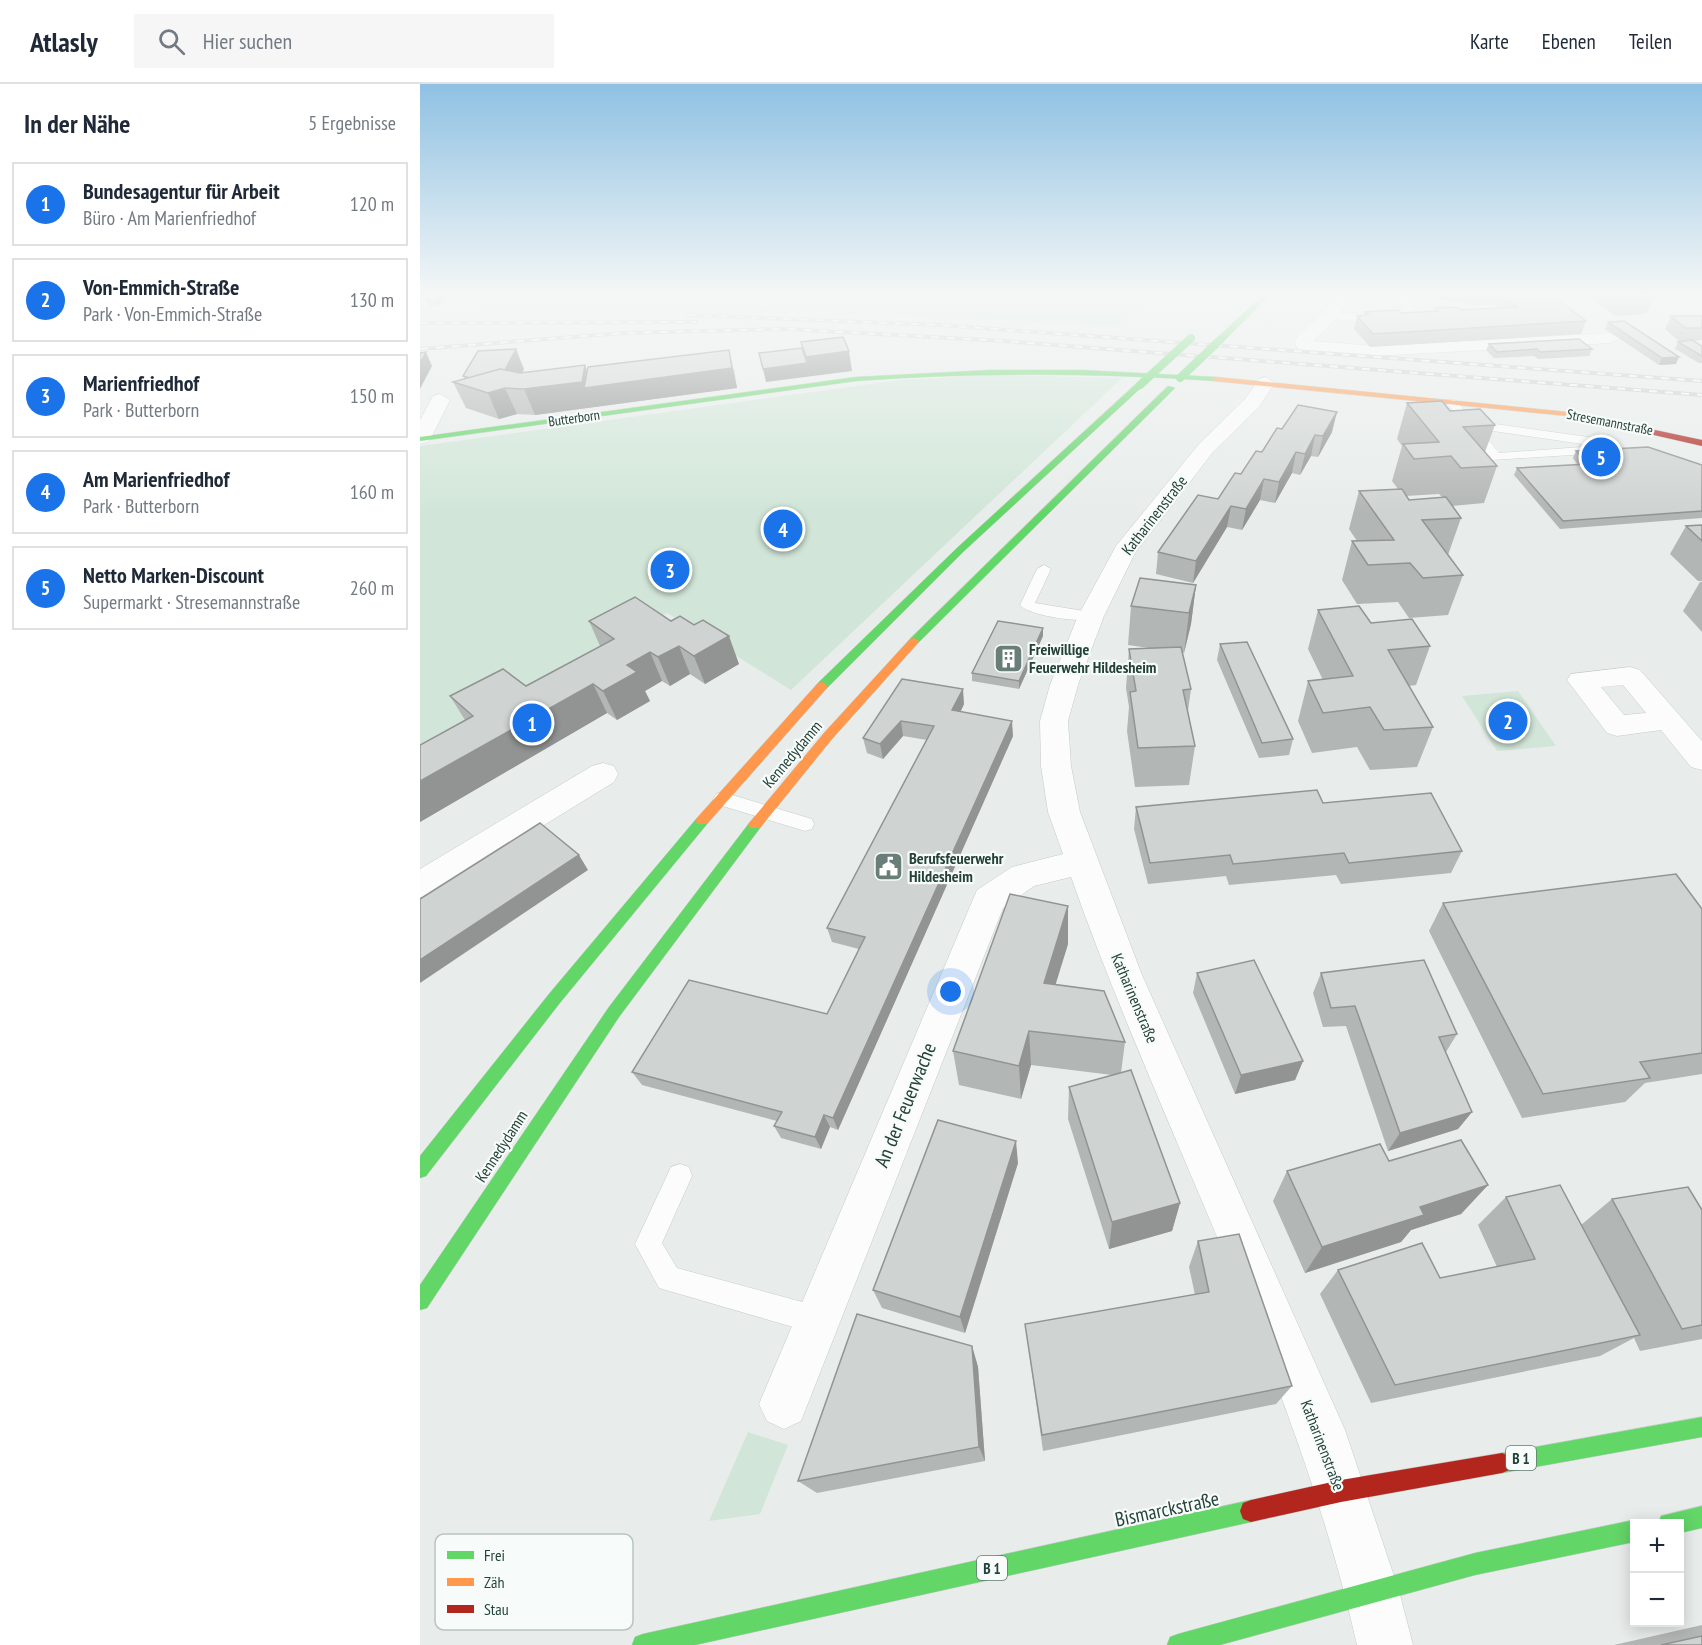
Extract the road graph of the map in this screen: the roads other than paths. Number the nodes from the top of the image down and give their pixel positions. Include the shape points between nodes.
1 (1160, 368) edge
2 (1192, 368) edge
3 (1266, 383) junction
4 (440, 400) dead end
5 (1451, 402) junction
6 (1466, 418) junction
7 (421, 439) edge
8 (1702, 443) edge
9 (1044, 569) dead end
10 (1091, 616) junction
11 (1668, 720) dead end
12 (1702, 760) edge
13 (603, 774) dead end
14 (722, 799) junction
15 (765, 812) junction
16 (805, 824) dead end
17 (1081, 862) junction
18 (420, 885) edge
19 (420, 1170) edge
20 (680, 1176) dead end
21 (420, 1301) edge
22 (817, 1320) junction
23 (784, 1404) dead end
24 (1702, 1427) edge
25 (1341, 1491) junction
26 (1702, 1517) edge
27 (1684, 1521) edge
28 (1630, 1532) edge
29 (1372, 1591) junction
30 (643, 1645) edge
31 (1178, 1645) edge
32 (1385, 1645) edge

1 - 14 main road, Kennedydamm, bridge via 876,632 788,722
2 - 15 main road, Kennedydamm, bridge via 934,619
3 - 5 main road, Stresemannstraße
3 - 7 main road, Butterborn via 1094,369 925,372
3 - 10 street, Katharinenstraße via 1252,403 1206,448 1124,551
4 - 7 street
5 - 6 lane
5 - 8 main road, Stresemannstraße via 1592,417
6 - 6 lane via 1497,429 1602,443 1603,449 1496,457
9 - 10 lane via 1027,605
10 - 17 street, Katharinenstraße via 1054,721 1064,812
11 - 12 street
13 - 18 street
14 - 15 lane
14 - 19 main road, Kennedydamm via 524,1036
15 - 16 lane
15 - 21 main road, Kennedydamm via 583,1053
17 - 22 street, An der Feuerwache via 1024,876 989,900
17 - 25 street, Katharinenstraße via 1124,975 1320,1430
20 - 22 lane via 648,1244 668,1279
22 - 23 street, An der Feuerwache
24 - 25 main road, Bismarckstraße / B 1
25 - 29 street, Katharinenstraße
25 - 30 main road, Bismarckstraße / B 1
26 - 27 main road
28 - 29 main road via 1475,1564
29 - 31 main road
29 - 32 street, Katharinenstraße

